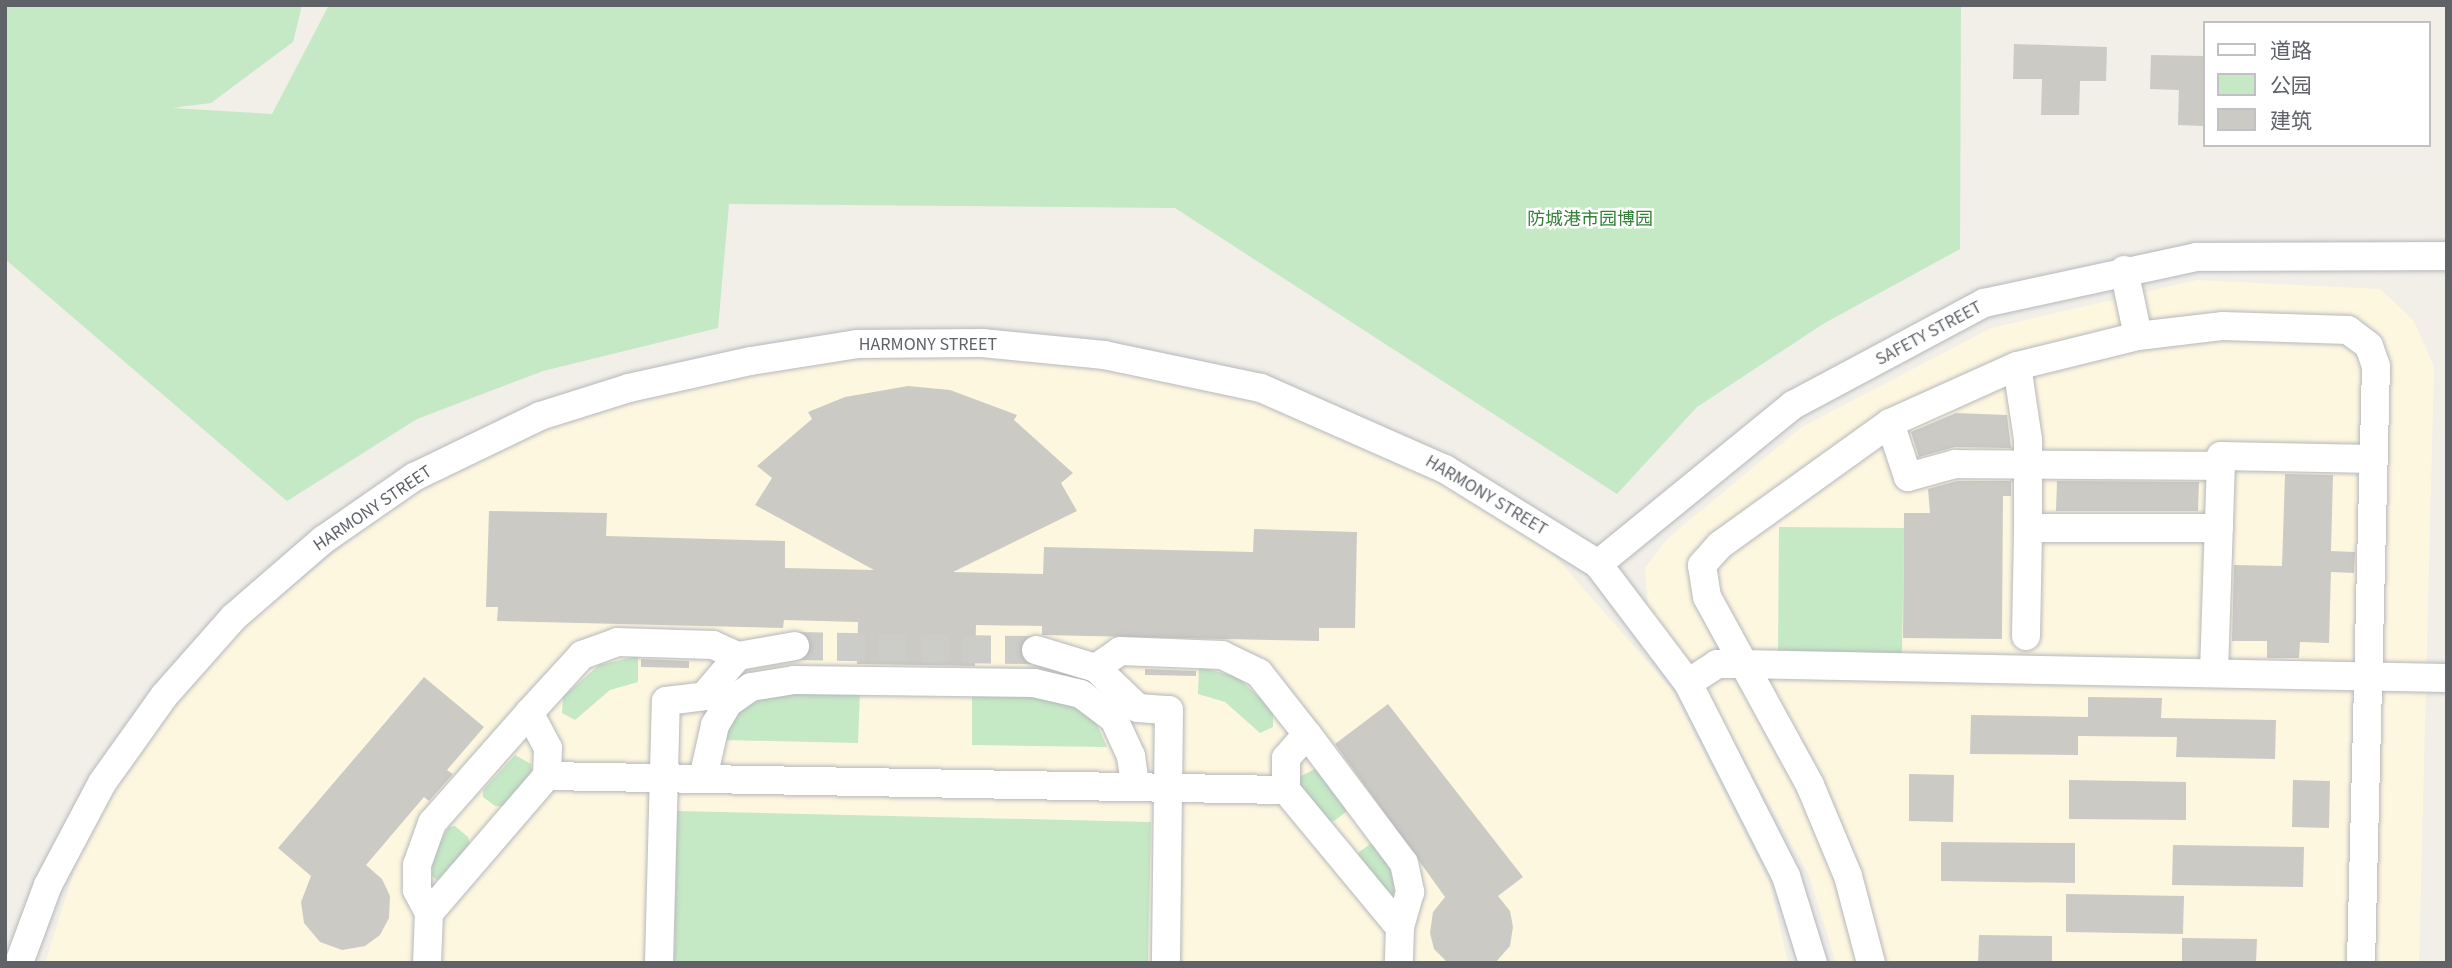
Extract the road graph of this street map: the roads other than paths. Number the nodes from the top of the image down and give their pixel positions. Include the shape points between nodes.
1 (2447, 256) edge
2 (2124, 270) junction
3 (2138, 336) junction
4 (2017, 366) junction
5 (1890, 423) junction
6 (2374, 460) junction
7 (2028, 464) junction
8 (2221, 466) junction
9 (2028, 528) junction
10 (2219, 528) junction
11 (1598, 564) junction
12 (2026, 636) dead end
13 (795, 646) tunnel mouth
14 (1036, 650) tunnel mouth
15 (738, 656) junction
16 (1741, 664) junction
17 (1096, 668) junction
18 (2214, 672) junction
19 (2368, 675) junction
20 (2447, 678) edge
21 (1688, 683) junction
22 (529, 713) junction
23 (1307, 734) junction
24 (704, 764) junction
25 (547, 776) junction
26 (664, 777) junction
27 (1135, 784) junction
28 (1168, 786) junction
29 (1286, 790) junction
30 (429, 913) junction
31 (1400, 928) junction
32 (19, 963) edge
33 (426, 963) edge
34 (659, 963) edge
35 (1166, 963) edge
36 (1399, 963) edge
37 (1813, 963) edge
38 (1871, 963) edge
39 (2361, 963) edge

1 - 2 street, SAFETY STREET via 2196,257
2 - 3 street
2 - 11 street, SAFETY STREET via 1984,303 1793,405
3 - 4 street
3 - 6 street via 2223,326 2348,330 2369,346 2376,366
4 - 5 street
4 - 7 street
5 - 7 street via 1908,477 1955,464
5 - 16 street via 1720,545 1702,565 1707,597
6 - 8 street via 2221,456
6 - 19 street
7 - 8 street
7 - 9 street
8 - 10 street
9 - 10 street
9 - 12 street
10 - 18 street
11 - 21 street, HARMONY STREET
11 - 32 street, HARMONY STREET via 1445,469 1367,431 1261,388 1178,368 982,343 857,344 629,388 540,416 414,477 323,540 234,617 164,696 102,783 48,885
13 - 15 street
14 - 17 street
15 - 22 street via 713,645 617,642 582,654
15 - 26 street via 704,696 666,701
16 - 18 street
16 - 21 street via 1717,664
16 - 38 street via 1810,785 1849,876
17 - 23 street via 1120,651 1222,655 1259,673
17 - 28 street via 1138,708 1169,710
18 - 19 street
19 - 20 street
19 - 39 street
21 - 37 street, HARMONY STREET via 1786,876
22 - 25 street via 548,748
22 - 30 street via 432,823 416,865 418,890
23 - 29 street via 1286,758
23 - 31 street via 1404,863 1410,892
24 - 26 street
24 - 27 street
24 - 27 street via 728,703 751,687 794,680 1034,683 1081,694 1114,719 1131,755
25 - 26 street
25 - 30 street
26 - 34 street
27 - 28 street
28 - 29 street
28 - 35 street
29 - 31 street
30 - 33 street
31 - 36 street

